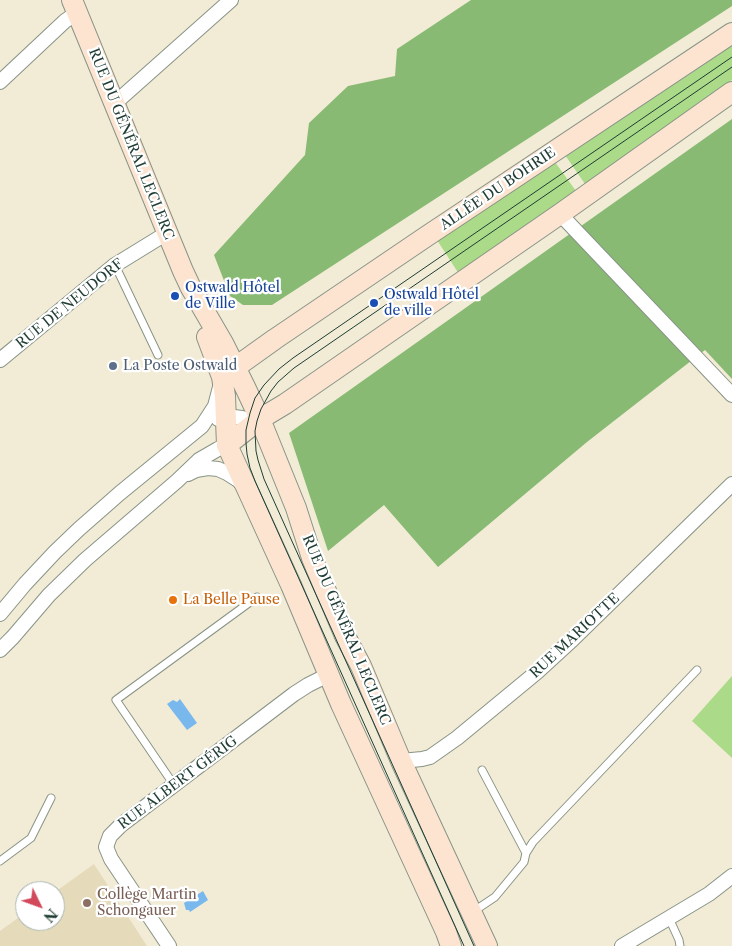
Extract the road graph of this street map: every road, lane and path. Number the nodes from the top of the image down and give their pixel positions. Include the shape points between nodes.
1 (231, 0) edge
2 (75, 6) edge
3 (732, 33) edge
4 (0, 82) edge
5 (732, 92) edge
6 (114, 104) junction
7 (560, 214) junction
8 (167, 233) junction
9 (115, 265) junction
10 (191, 288) junction
11 (219, 336) junction
12 (265, 346) junction
13 (158, 355) dead end
14 (0, 360) edge
15 (233, 375) junction
16 (732, 395) edge
17 (285, 404) junction
18 (244, 419) junction
19 (202, 426) junction
20 (224, 444) junction
21 (270, 445) junction
22 (177, 481) junction
23 (732, 484) edge
24 (245, 487) junction
25 (257, 597) dead end
26 (0, 614) edge
27 (0, 650) edge
28 (697, 670) dead end
29 (328, 676) junction
30 (401, 761) junction
31 (482, 770) dead end
32 (174, 785) junction
33 (51, 798) dead end
34 (526, 853) junction
35 (0, 861) edge
36 (732, 876) edge
37 (471, 912) junction
38 (669, 918) junction
39 (169, 946) edge
40 (451, 946) edge
41 (487, 946) edge
42 (622, 946) edge
43 (680, 946) edge

1 - 6 street
2 - 4 street via 65,21
2 - 6 main road, RUE DU GÉNÉRAL LECLERC
3 - 12 main road, ALLÉE DU BOHRIE
5 - 7 main road
6 - 8 main road, RUE DU GÉNÉRAL LECLERC
7 - 16 street
7 - 17 main road
8 - 9 street, RUE DE NEUDORF
8 - 10 main road, RUE DU GÉNÉRAL LECLERC
9 - 13 lane
9 - 14 street, RUE DE NEUDORF
10 - 11 main road, RUE DU GÉNÉRAL LECLERC
10 - 15 main road, RUE DU GÉNÉRAL LECLERC via 211,348
11 - 12 main road, ALLÉE DU BOHRIE via 233,351 253,352
11 - 15 main road, RUE DU GÉNÉRAL LECLERC
12 - 15 main road, ALLÉE DU BOHRIE
15 - 18 main road, RUE DU GÉNÉRAL LECLERC
15 - 18 main road, RUE DU GÉNÉRAL LECLERC via 225,396
15 - 19 street
17 - 18 main road
17 - 21 main road via 270,420
18 - 19 street via 210,422
18 - 20 main road
18 - 20 main road, RUE DU GÉNÉRAL LECLERC
18 - 21 main road, RUE DU GÉNÉRAL LECLERC
19 - 26 street via 79,529
20 - 22 street via 199,460
20 - 24 main road, RUE DU GÉNÉRAL LECLERC
21 - 30 main road, RUE DU GÉNÉRAL LECLERC via 312,558
22 - 24 street via 196,470 208,468 227,473
22 - 27 street via 62,581
23 - 30 street, RUE MARIOTTE via 573,639 506,698 430,757
24 - 29 main road, RUE DU GÉNÉRAL LECLERC via 291,585
25 - 32 lane via 116,700
28 - 34 lane via 532,842
29 - 32 street, RUE ALBERT GÉRIG via 294,694
29 - 40 main road, RUE DU GÉNÉRAL LECLERC
30 - 37 main road, RUE DU GÉNÉRAL LECLERC
31 - 34 lane
32 - 39 street, RUE ALBERT GÉRIG via 115,830 106,847
33 - 35 lane via 31,838
34 - 37 lane via 524,862 495,897
36 - 38 street
37 - 41 main road, RUE DU GÉNÉRAL LECLERC
38 - 42 street
38 - 43 lane

